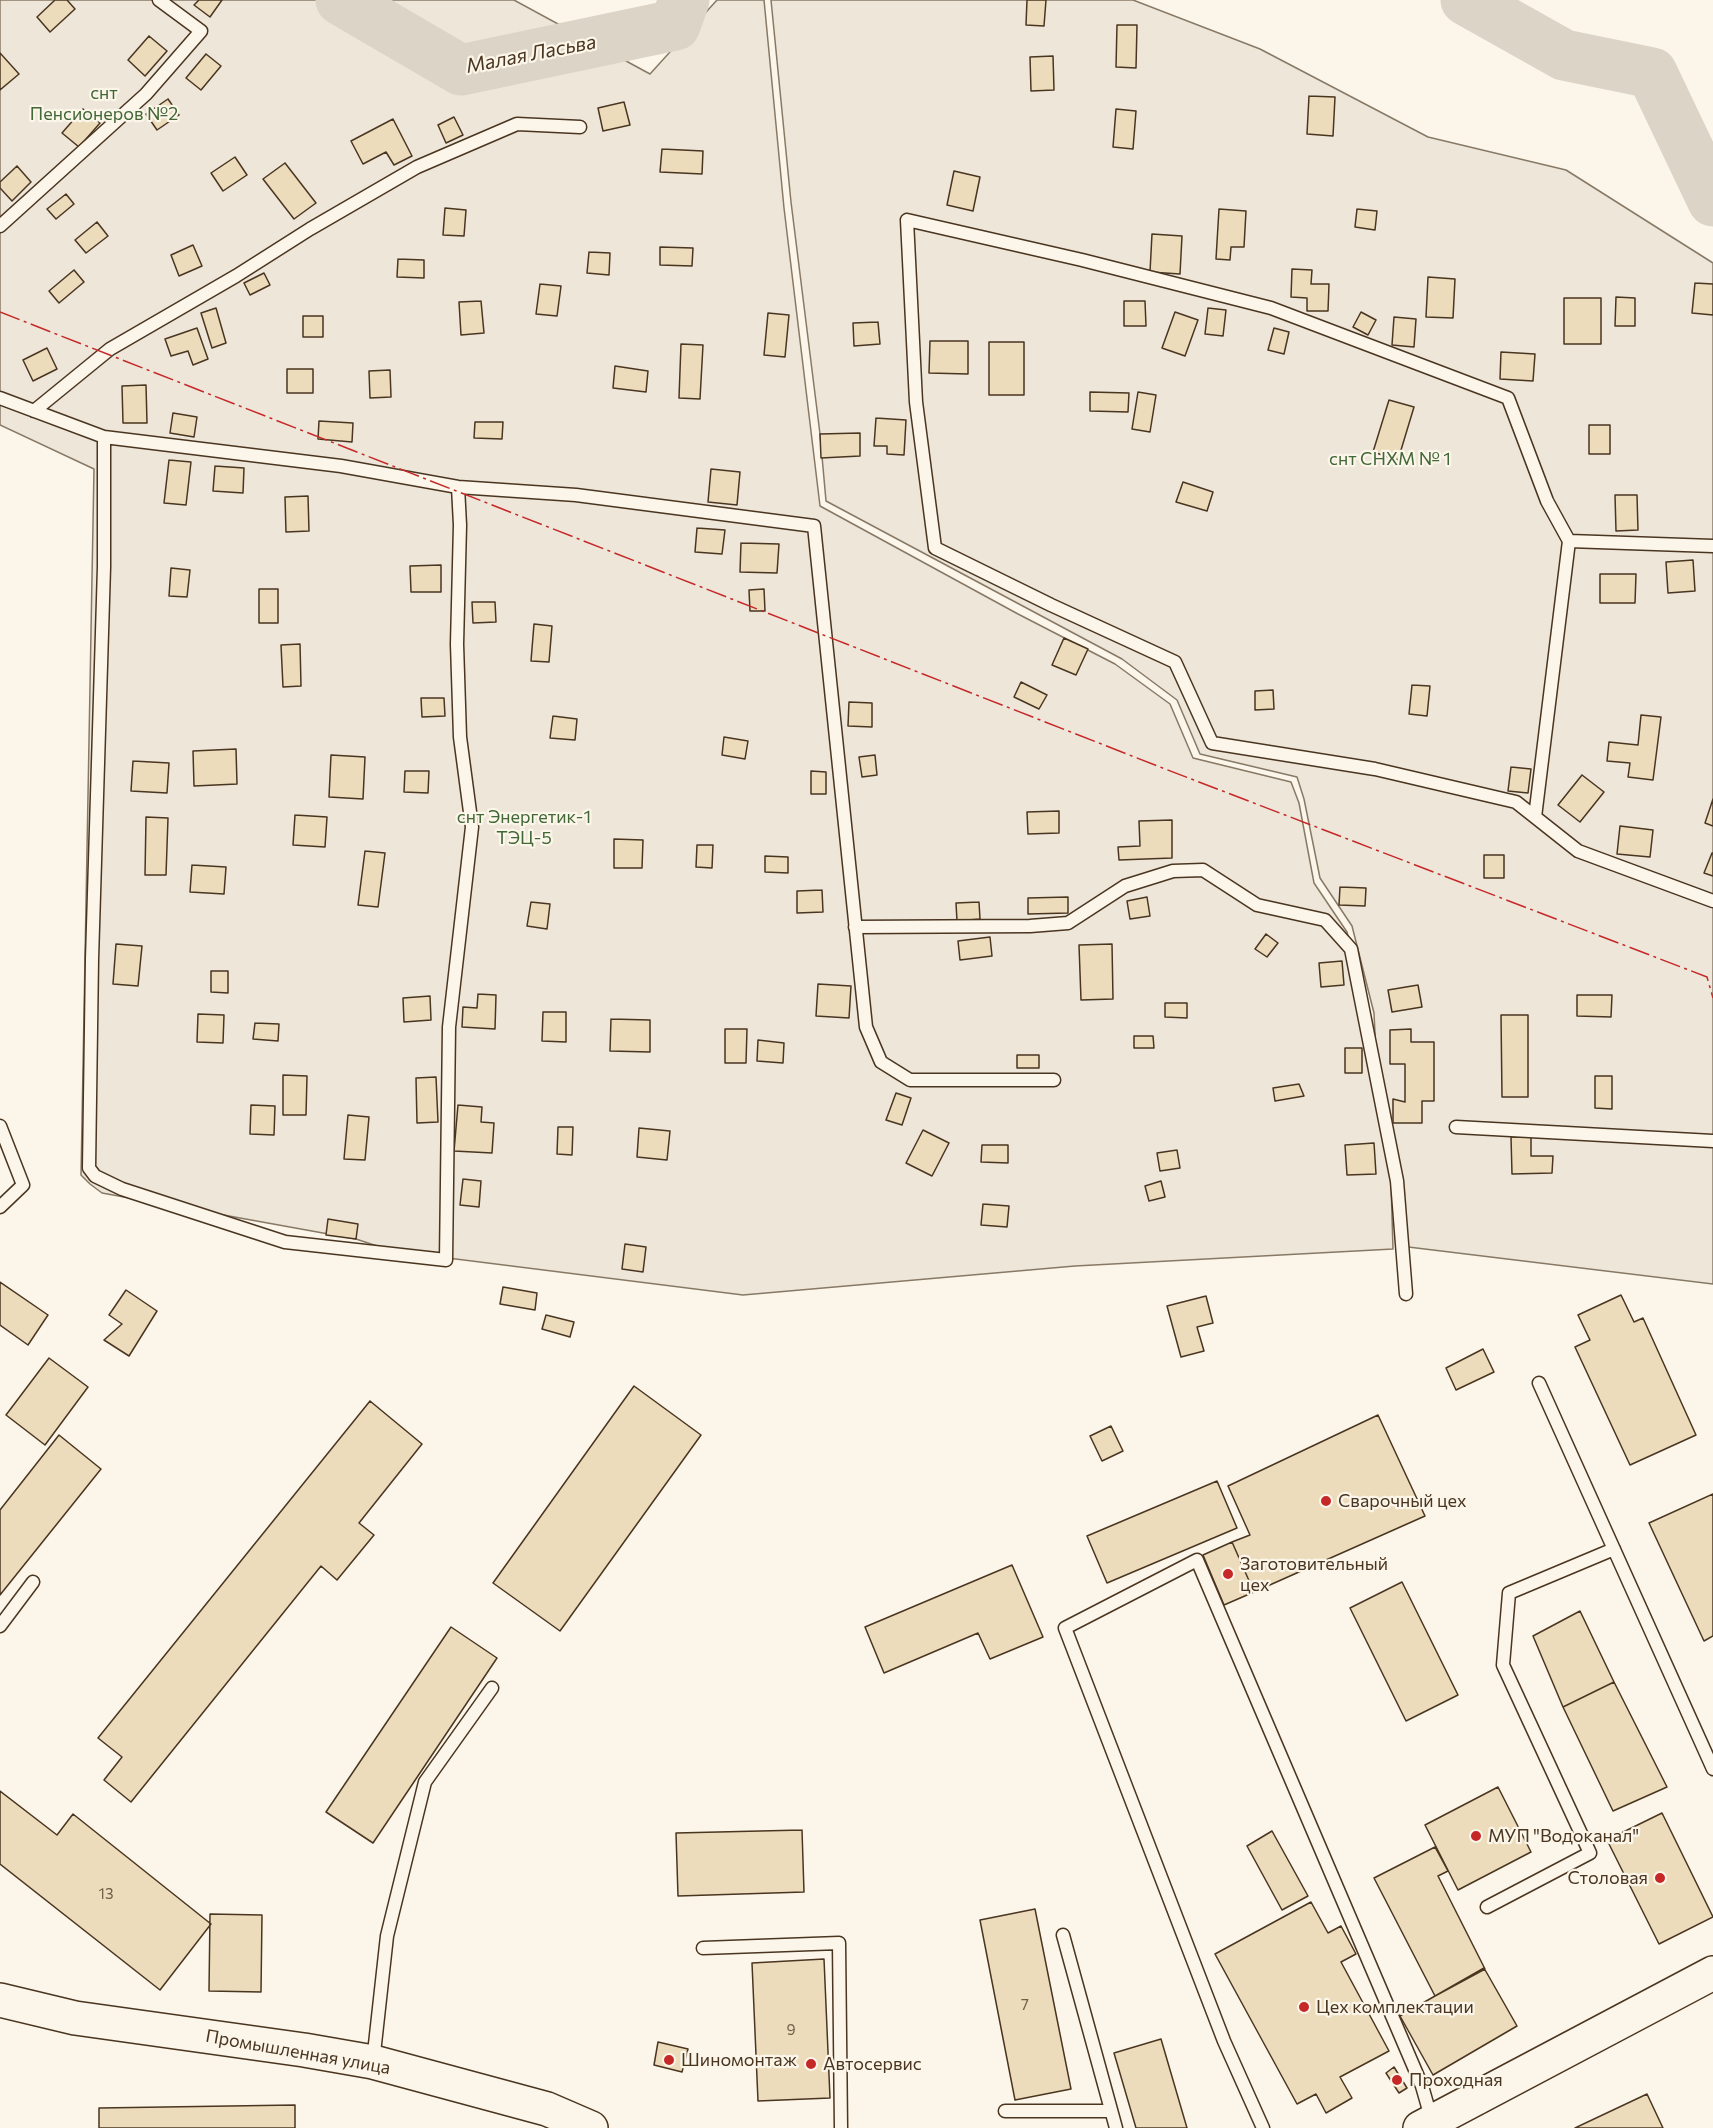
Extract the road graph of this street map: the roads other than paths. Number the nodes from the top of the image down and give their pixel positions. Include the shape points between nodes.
1 (159, 0) edge
2 (580, 127) dead end
3 (0, 226) edge
4 (0, 398) edge
5 (34, 411) junction
6 (104, 437) junction
7 (458, 487) junction
8 (1569, 541) junction
9 (1713, 546) edge
10 (1535, 817) junction
11 (1713, 901) edge
12 (855, 927) junction
13 (1054, 1080) dead end
14 (0, 1126) edge
15 (1456, 1127) dead end
16 (1713, 1141) edge
17 (0, 1207) edge
18 (1406, 1294) dead end
19 (1539, 1383) dead end
20 (1614, 1549) junction
21 (33, 1582) dead end
22 (0, 1626) edge
23 (492, 1688) dead end
24 (1713, 1768) edge
25 (1487, 1907) dead end
26 (1063, 1935) dead end
27 (703, 1948) dead end
28 (1713, 1973) edge
29 (0, 2000) edge
30 (372, 2062) junction
31 (1005, 2111) dead end
32 (1111, 2111) junction
33 (1426, 2126) edge
34 (591, 2128) edge
35 (841, 2128) edge
36 (1116, 2128) edge
37 (1263, 2128) edge

1 - 3 lane via 201,31 146,94
2 - 5 lane via 517,124 417,167 110,349
4 - 5 lane
5 - 6 lane
6 - 7 lane via 341,466
6 - 7 lane via 89,1167 95,1176 122,1189 285,1242 446,1260 449,1027 472,827 459,737
7 - 12 lane via 576,495 814,526
8 - 9 lane
8 - 10 lane
8 - 10 lane via 1547,501 1508,398 1271,308 907,220 916,402 935,548 1175,662 1212,743 1375,769 1516,802
10 - 11 lane via 1578,851
12 - 13 lane via 866,1027 881,1062 910,1080
12 - 18 lane via 1068,923 1125,886 1173,871 1203,870 1257,905 1325,920 1351,949 1397,1181
14 - 17 lane via 24,1185
15 - 16 lane
19 - 20 lane
20 - 24 lane
20 - 25 lane via 1509,1593 1503,1665 1590,1853
21 - 22 lane
23 - 30 lane via 425,1782 387,1936
26 - 32 lane
27 - 35 lane via 839,1942
28 - 33 main road
29 - 30 main road, Промышленная улица via 75,2018
30 - 34 main road, Промышленная улица via 548,2109
31 - 32 lane
32 - 36 lane
33 - 37 lane via 1422,2086 1197,1560 1065,1628 1224,2041

